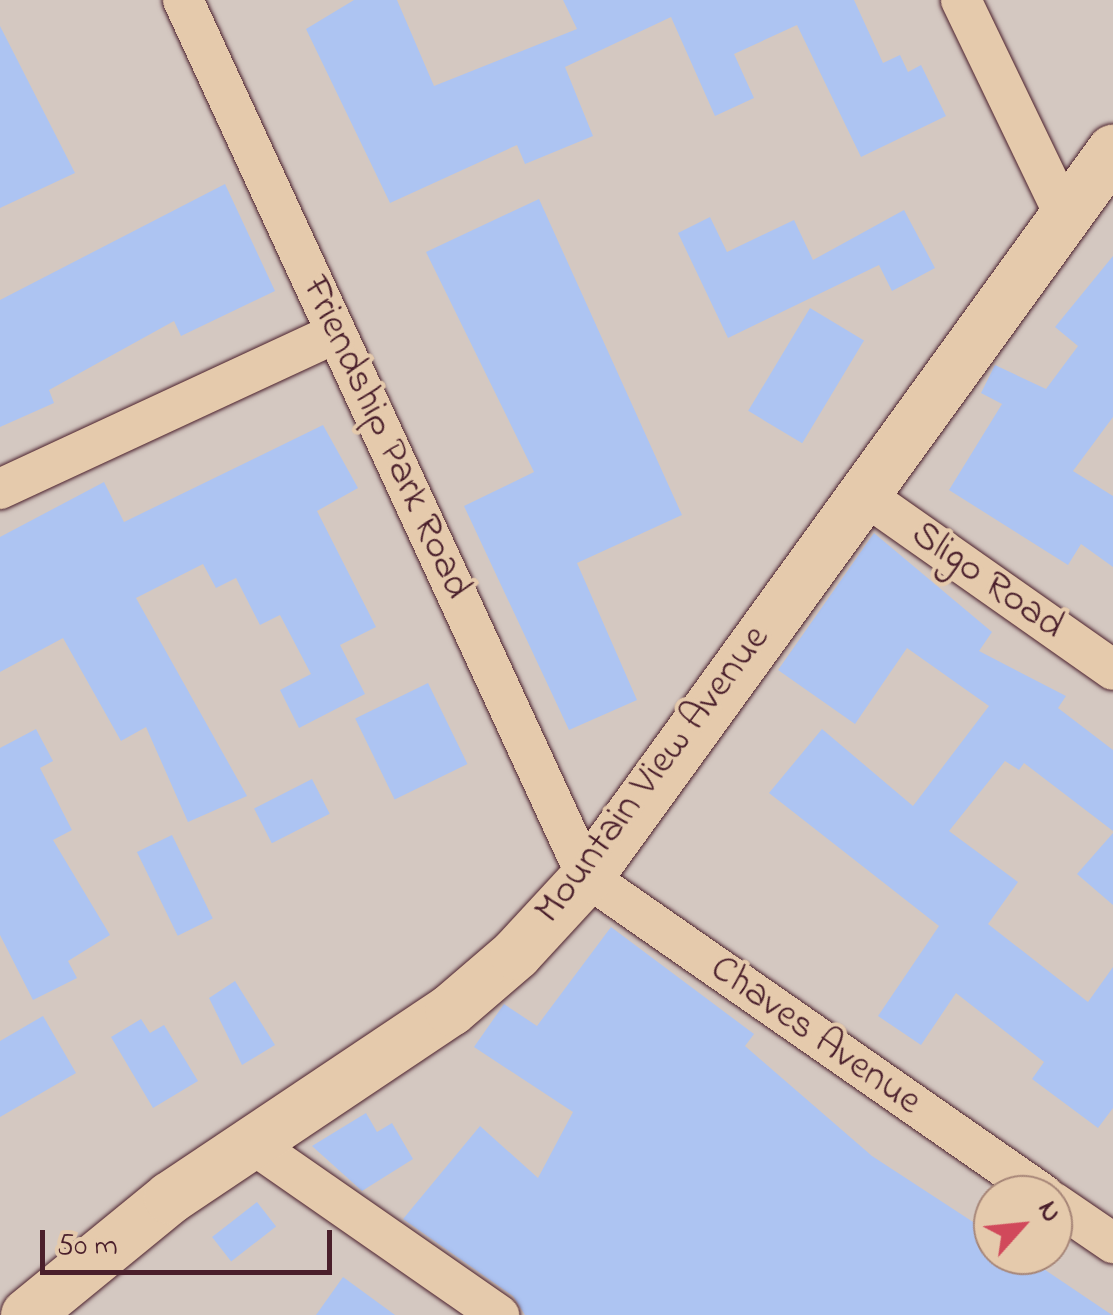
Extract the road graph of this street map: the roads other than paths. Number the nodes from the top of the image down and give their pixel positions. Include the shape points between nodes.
1 (183, 0) edge
2 (961, 0) edge
3 (1113, 151) edge
4 (1062, 210) junction
5 (336, 333) junction
6 (0, 489) edge
7 (860, 492) junction
8 (1113, 670) edge
9 (587, 877) junction
10 (256, 1147) junction
11 (1015, 1175) edge
12 (1073, 1216) edge
13 (1113, 1244) edge
14 (27, 1315) edge
15 (499, 1315) edge

1 - 5 street, Friendship Park Road
2 - 4 street
3 - 4 main road, Mountain View Avenue
4 - 7 main road, Mountain View Avenue
5 - 6 street
5 - 9 street, Friendship Park Road
7 - 8 street, Sligo Road
7 - 9 main road, Mountain View Avenue
9 - 10 main road, Mountain View Avenue via 451,1010
9 - 11 street, Chaves Avenue
10 - 14 main road, Mountain View Avenue via 170,1198
10 - 15 street
12 - 13 street

